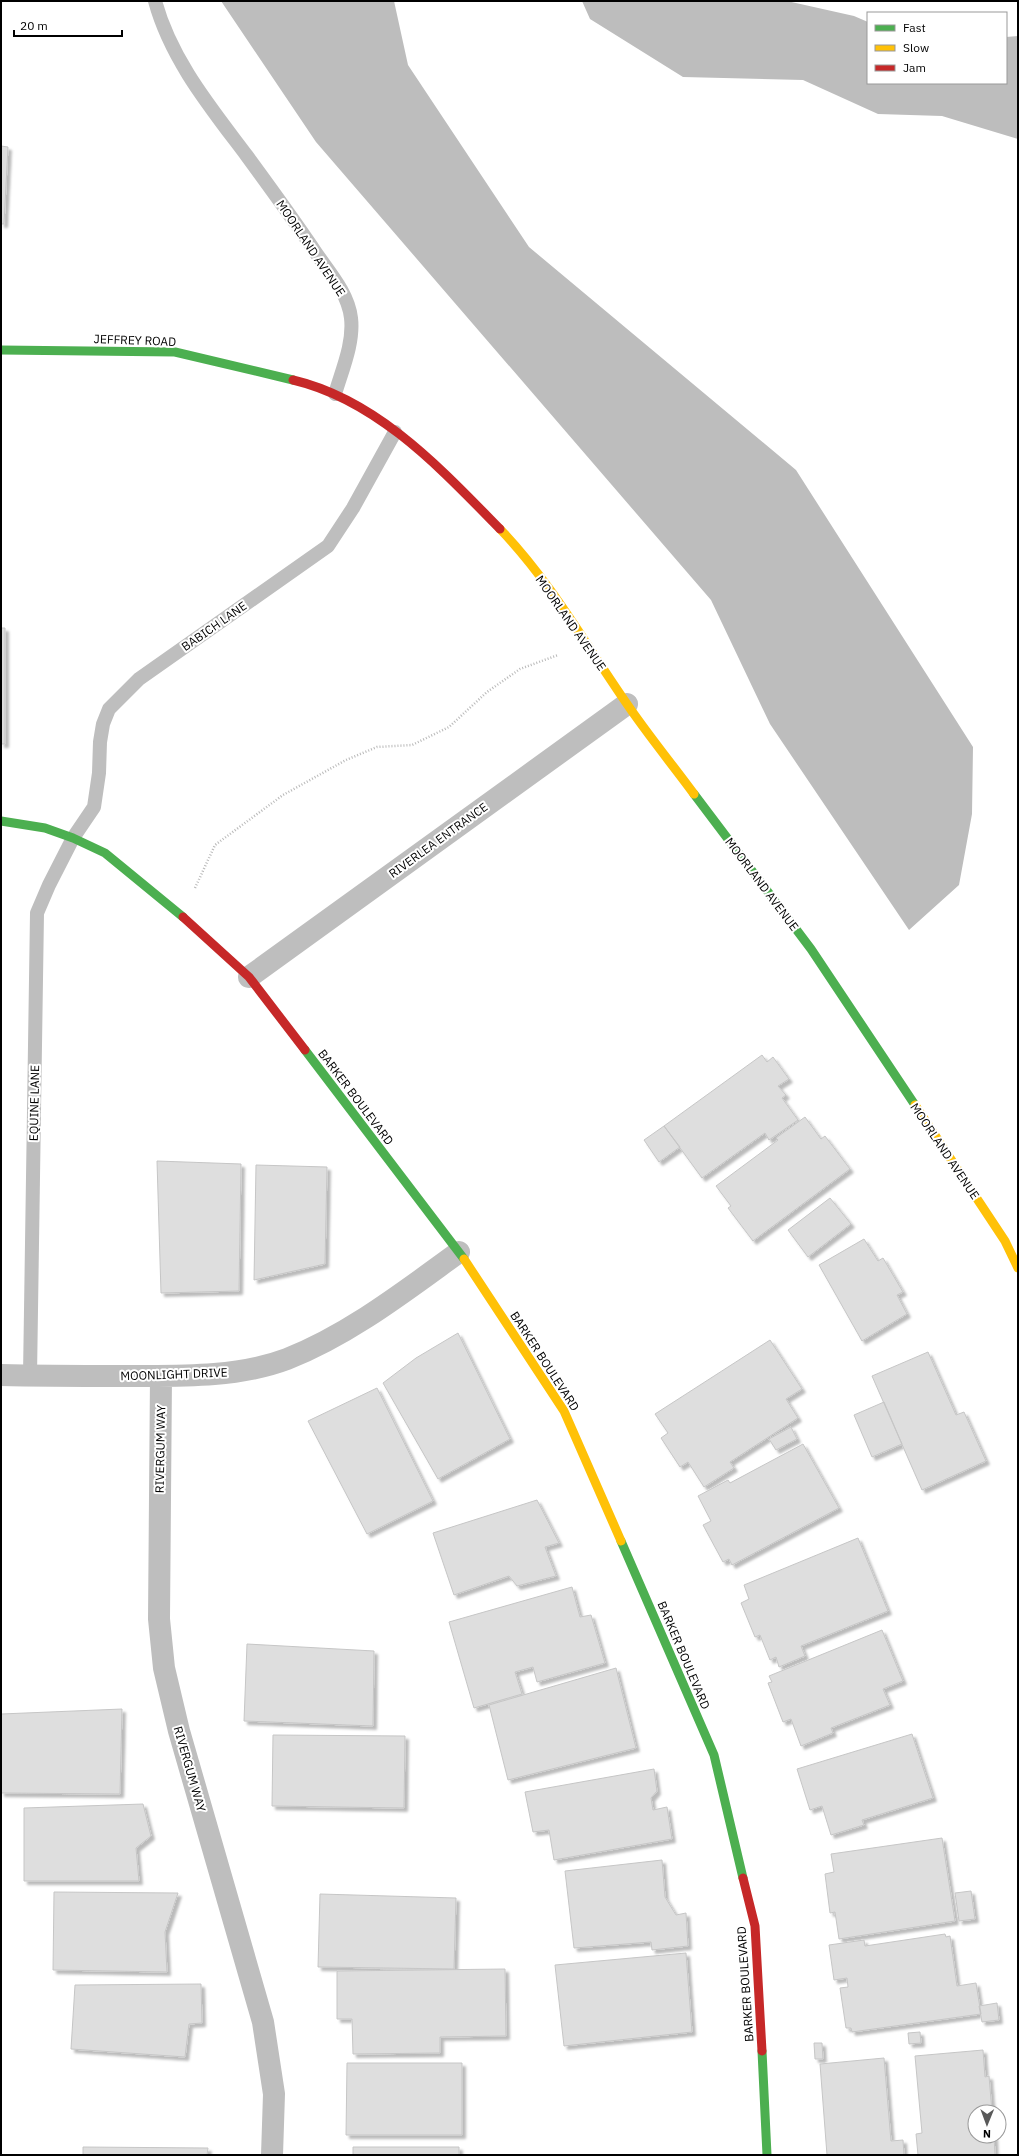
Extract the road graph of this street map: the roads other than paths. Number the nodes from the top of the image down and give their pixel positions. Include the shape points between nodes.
1 (155, 1) edge
2 (1, 350) edge
3 (335, 394) junction
4 (395, 432) junction
5 (626, 704) junction
6 (1, 821) edge
7 (73, 838) junction
8 (249, 977) junction
9 (459, 1252) junction
10 (1018, 1268) edge
11 (1, 1376) edge
12 (30, 1376) junction
13 (161, 1376) junction
14 (272, 2155) edge
15 (767, 2155) edge

1 - 3 lane, MOORLAND AVENUE via 160,19 185,70 283,204 345,296 351,316 352,333
2 - 3 street, JEFFREY ROAD via 176,352 306,383
3 - 4 street, MOORLAND AVENUE via 367,411
4 - 5 street, MOORLAND AVENUE via 453,481 522,552 582,635
4 - 7 lane, BABICH LANE via 353,508 328,546 139,679 109,709 102,724 94,807
5 - 8 street, RIVERLEA ENTRANCE
5 - 10 street, MOORLAND AVENUE via 811,950 1005,1241
6 - 7 street, BARKER BOULEVARD via 45,828
7 - 8 street, BARKER BOULEVARD via 105,853 182,916
7 - 12 lane, EQUINE LANE via 37,913
8 - 9 street, BARKER BOULEVARD
9 - 13 street, MOONLIGHT DRIVE via 378,1309 314,1347 286,1359 217,1374
9 - 15 street, BARKER BOULEVARD via 564,1411 714,1755 755,1926
11 - 12 street, MOONLIGHT DRIVE
12 - 13 street, MOONLIGHT DRIVE
13 - 14 street, RIVERGUM WAY via 159,1619 164,1668 179,1731 263,2022 274,2094

